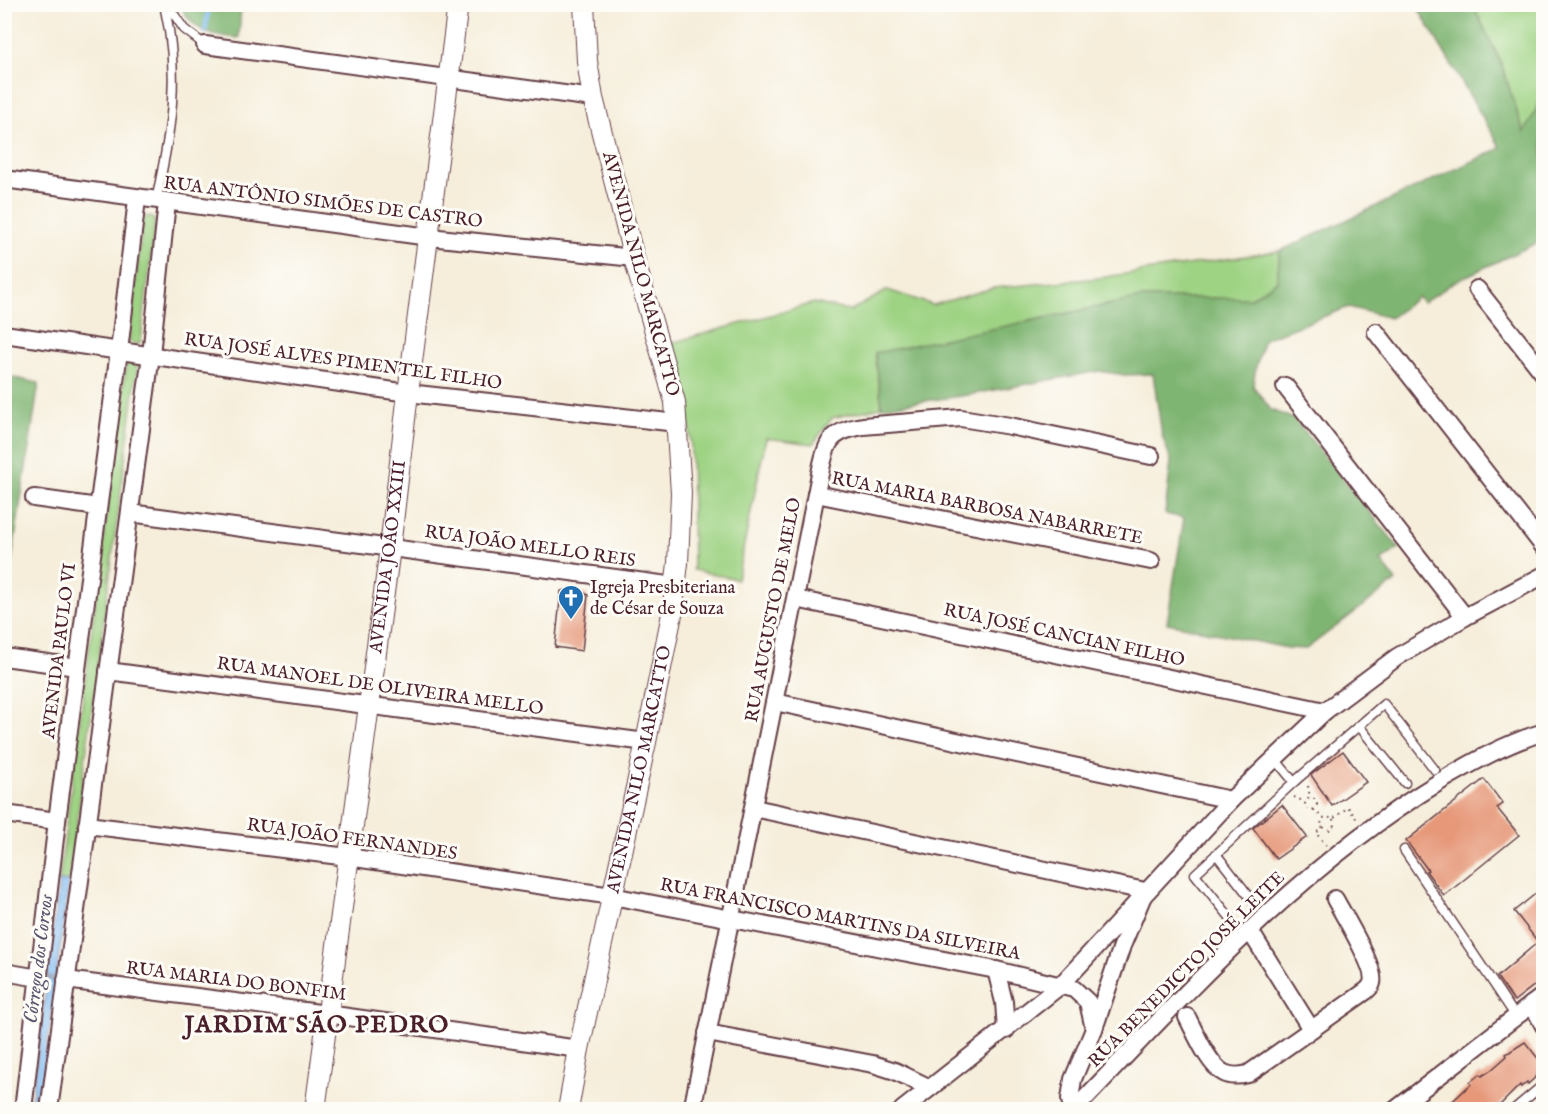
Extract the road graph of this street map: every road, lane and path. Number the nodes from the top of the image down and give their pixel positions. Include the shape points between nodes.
1 (166, 4) edge
2 (458, 4) edge
3 (584, 4) edge
4 (205, 45) joint
5 (447, 79) junction
6 (593, 99) junction
7 (6, 179) edge
8 (137, 198) junction
9 (162, 202) junction
10 (429, 237) junction
11 (633, 258) junction
12 (1477, 289) dead end
13 (1376, 332) dead end
14 (4, 334) edge
15 (119, 351) junction
16 (151, 356) junction
17 (1544, 374) edge
18 (1285, 386) dead end
19 (408, 393) junction
20 (677, 423) junction
21 (1151, 456) dead end
22 (816, 494) junction
23 (34, 498) dead end
24 (98, 507) junction
25 (130, 513) junction
26 (1544, 547) edge
27 (390, 548) junction
28 (1151, 561) dead end
29 (1544, 574) edge
30 (675, 586) junction
31 (795, 599) junction
32 (1465, 617) junction
33 (4, 657) edge
34 (77, 667) junction
35 (108, 671) junction
36 (775, 702) junction
37 (370, 704) junction
38 (1325, 711) junction
39 (1359, 726) junction
40 (1544, 732) edge
41 (646, 742) junction
42 (1275, 759) junction
43 (1435, 770) dead end
44 (1294, 782) junction
45 (1405, 783) dead end
46 (1231, 800) junction
47 (754, 808) junction
48 (1314, 810) junction
49 (4, 814) edge
50 (1323, 818) junction
51 (1333, 819) junction
52 (57, 821) junction
53 (1358, 821) dead end
54 (87, 825) junction
55 (1323, 827) junction
56 (1327, 846) dead end
57 (1404, 850) dead end
58 (1216, 854) junction
59 (348, 857) junction
60 (1145, 891) junction
61 (612, 896) junction
62 (1335, 899) dead end
63 (1256, 905) dead end
64 (732, 919) junction
65 (1233, 921) dead end
66 (1250, 931) junction
67 (996, 970) junction
68 (4, 972) edge
69 (39, 978) junction
70 (66, 980) junction
71 (1060, 985) junction
72 (1105, 994) junction
73 (1538, 999) edge
74 (1088, 1002) junction
75 (327, 1014) junction
76 (1187, 1017) dead end
77 (1516, 1017) junction
78 (1544, 1026) edge
79 (1094, 1029) junction
80 (1311, 1029) junction
81 (1006, 1030) junction
82 (707, 1033) junction
83 (579, 1049) junction
84 (1544, 1084) edge
85 (930, 1088) junction
86 (23, 1110) edge
87 (49, 1110) edge
88 (315, 1110) edge
89 (568, 1110) edge
90 (692, 1110) edge
91 (902, 1110) edge
92 (1073, 1110) edge
93 (1395, 1110) edge
94 (1513, 1110) edge

1 - 4 lane via 184,29
1 - 9 lane via 174,57 174,95
2 - 5 street, AVENIDA JOÃO XXIII
3 - 6 street, AVENIDA NILO MARCATTO
4 - 5 street
5 - 6 street
5 - 10 street, AVENIDA JOÃO XXIII
6 - 11 street, AVENIDA NILO MARCATTO
7 - 8 street, RUA ANTÔNIO SIMÕES DE CASTRO
8 - 9 street, RUA ANTÔNIO SIMÕES DE CASTRO
8 - 15 street, AVENIDA PAULO VI
9 - 10 street, RUA ANTÔNIO SIMÕES DE CASTRO
9 - 16 street
10 - 11 street, RUA ANTÔNIO SIMÕES DE CASTRO
10 - 19 street, AVENIDA JOÃO XXIII
11 - 20 street, AVENIDA NILO MARCATTO via 675,402
12 - 17 street
13 - 26 street
14 - 15 street, RUA JOSÉ ALVES PIMENTEL FILHO
15 - 16 street, RUA JOSÉ ALVES PIMENTEL FILHO
15 - 24 street, AVENIDA PAULO VI
16 - 19 street, RUA JOSÉ ALVES PIMENTEL FILHO
16 - 25 street
18 - 32 street
19 - 20 street, RUA JOSÉ ALVES PIMENTEL FILHO
19 - 27 street, AVENIDA JOÃO XXIII
20 - 30 street, AVENIDA NILO MARCATTO via 681,493
21 - 22 street, RUA AUGUSTO DE MELO via 961,418 863,426 833,438
22 - 28 street, RUA MARIA BARBOSA NABARRETE
22 - 31 street, RUA AUGUSTO DE MELO
23 - 24 street
24 - 34 street, AVENIDA PAULO VI
25 - 27 street, RUA JOÃO MELLO REIS
25 - 35 street
27 - 30 street, RUA JOÃO MELLO REIS
27 - 37 street, AVENIDA JOÃO XXIII
29 - 32 street
30 - 41 street, AVENIDA NILO MARCATTO
31 - 36 street, RUA AUGUSTO DE MELO
31 - 38 street, RUA JOSÉ CANCIAN FILHO
32 - 38 street via 1396,657
33 - 34 street
34 - 52 street, AVENIDA PAULO VI
35 - 37 street, RUA MANOEL DE OLIVEIRA MELLO
35 - 54 street
36 - 46 street
36 - 47 street, RUA AUGUSTO DE MELO
37 - 41 street, RUA MANOEL DE OLIVEIRA MELLO
37 - 59 street, AVENIDA JOÃO XXIII
38 - 42 street
39 - 43 lane via 1384,704
39 - 44 lane
39 - 45 lane
40 - 66 street, RUA BENEDICTO JOSÉ LEITE via 1475,761 1419,794 1352,843
41 - 61 street, AVENIDA NILO MARCATTO
42 - 44 lane
42 - 46 street
44 - 58 lane
46 - 60 street
47 - 60 street
47 - 64 street, RUA AUGUSTO DE MELO
48 - 48 path via 1316,801 1307,799 1305,808
48 - 50 path
49 - 52 street
50 - 51 path
50 - 55 path
51 - 53 path via 1348,807
51 - 55 path via 1332,828
52 - 69 street, AVENIDA PAULO VI
54 - 59 street, RUA JOÃO FERNANDES
54 - 70 street
55 - 56 path via 1316,833
57 - 77 lane
58 - 63 lane
58 - 65 lane via 1195,874
59 - 61 street, RUA JOÃO FERNANDES
59 - 75 street, AVENIDA JOÃO XXIII
60 - 71 street
60 - 72 street
61 - 64 street, RUA FRANCISCO MARTINS DA SILVEIRA
61 - 83 street, AVENIDA NILO MARCATTO
62 - 80 street via 1366,957 1372,983
64 - 67 street, RUA FRANCISCO MARTINS DA SILVEIRA
64 - 82 street, RUA AUGUSTO DE MELO
66 - 80 street
66 - 92 street, RUA BENEDICTO JOSÉ LEITE
67 - 71 street, RUA FRANCISCO MARTINS DA SILVEIRA
67 - 81 street
68 - 69 street
69 - 86 street, AVENIDA PAULO VI
70 - 75 street, RUA MARIA DO BONFIM
70 - 87 street
71 - 74 street, RUA FRANCISCO MARTINS DA SILVEIRA via 1074,989
71 - 81 street
72 - 74 street
72 - 79 street
73 - 77 street
73 - 78 street
74 - 79 street
75 - 83 street, RUA MARIA DO BONFIM
75 - 88 street, AVENIDA JOÃO XXIII
76 - 80 street via 1214,1065 1234,1076 1248,1074
77 - 93 street
79 - 92 street via 1073,1079
81 - 85 street
82 - 85 street via 873,1064
82 - 90 street, RUA AUGUSTO DE MELO
83 - 89 street, AVENIDA NILO MARCATTO
84 - 94 lane
85 - 91 street

